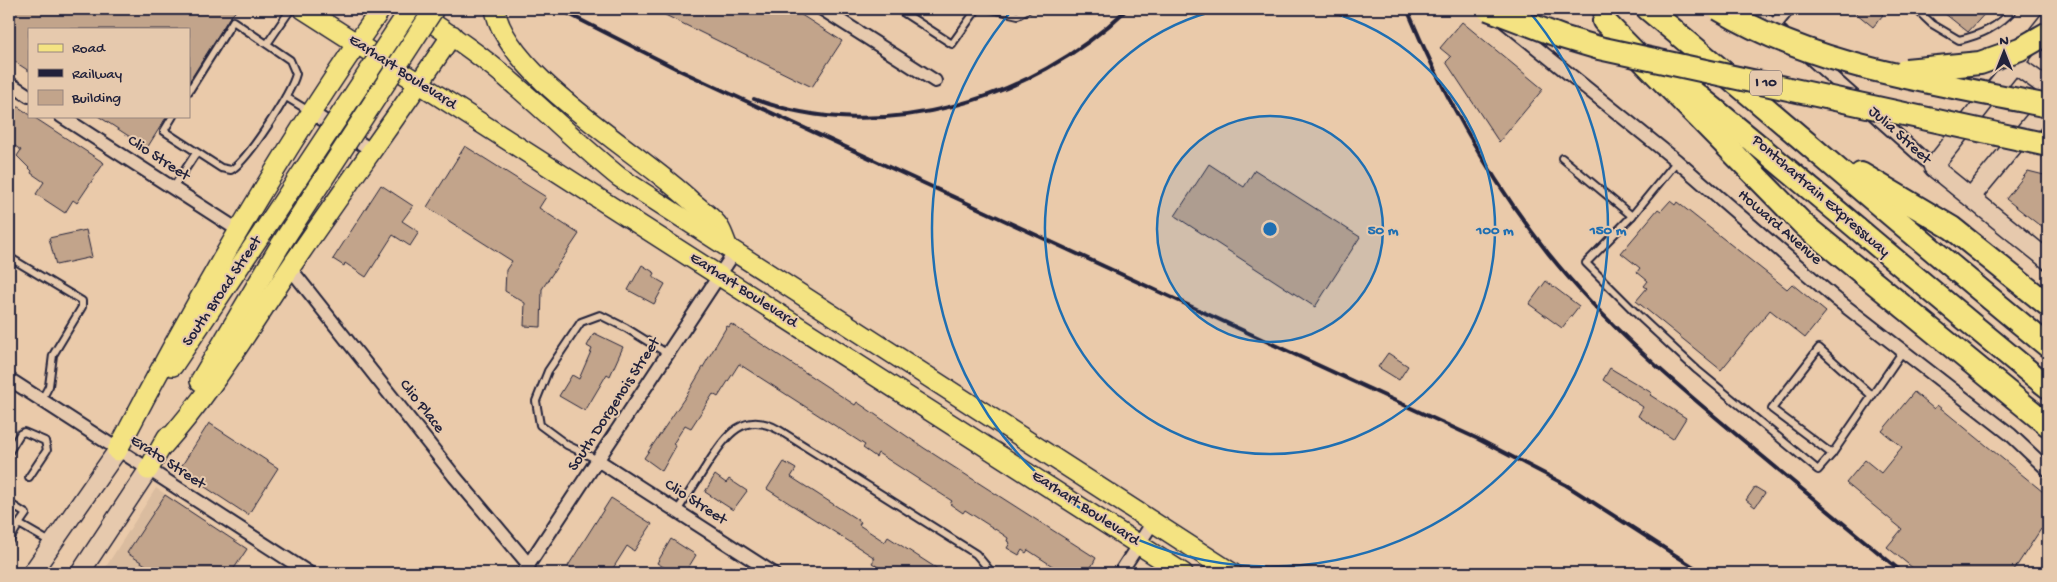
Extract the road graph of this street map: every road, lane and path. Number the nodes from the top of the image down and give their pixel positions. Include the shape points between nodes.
1 (291, 9) edge
2 (303, 9) edge
3 (381, 9) edge
4 (410, 9) edge
5 (434, 9) edge
6 (495, 9) edge
7 (822, 9) edge
8 (898, 9) edge
9 (977, 9) edge
10 (992, 9) edge
11 (1028, 9) edge
12 (1489, 9) edge
13 (1648, 9) edge
14 (1719, 9) edge
15 (1753, 9) edge
16 (1788, 9) edge
17 (1916, 9) edge
18 (2014, 9) edge
19 (1596, 15) edge
20 (2048, 21) edge
21 (1774, 26) junction
22 (2048, 33) edge
23 (452, 35) junction
24 (356, 43) junction
25 (267, 44) junction
26 (2014, 64) junction
27 (1876, 71) junction
28 (935, 81) dead end
29 (9, 83) edge
30 (419, 84) junction
31 (2048, 88) edge
32 (190, 89) edge
33 (28, 95) edge
34 (286, 97) junction
35 (2048, 105) edge
36 (312, 114) junction
37 (64, 118) edge
38 (171, 118) edge
39 (1810, 144) junction
40 (2048, 145) edge
41 (373, 151) junction
42 (196, 153) junction
43 (1562, 158) dead end
44 (1677, 161) junction
45 (1933, 167) junction
46 (173, 188) junction
47 (1971, 197) junction
48 (1632, 216) junction
49 (238, 230) junction
50 (731, 251) junction
51 (9, 257) edge
52 (2048, 260) edge
53 (290, 268) junction
54 (718, 275) junction
55 (2048, 305) edge
56 (2048, 346) edge
57 (1903, 351) junction
58 (668, 354) junction
59 (9, 379) edge
60 (2048, 387) edge
61 (948, 390) junction
62 (1872, 396) junction
63 (41, 401) junction
64 (933, 411) junction
65 (2048, 424) edge
66 (162, 447) junction
67 (117, 451) junction
68 (9, 452) edge
69 (1832, 454) junction
70 (599, 461) junction
71 (148, 470) junction
72 (2048, 470) edge
73 (28, 477) dead end
74 (9, 503) edge
75 (677, 511) junction
76 (1153, 522) junction
77 (19, 524) junction
78 (9, 541) edge
79 (53, 544) junction
80 (1139, 544) junction
81 (526, 569) edge
82 (32, 573) edge
83 (80, 573) edge
84 (309, 573) edge
85 (773, 573) edge
86 (992, 573) edge
87 (1120, 573) edge
88 (1183, 573) edge
89 (1232, 573) edge

1 - 25 lane
2 - 24 main road, Earhart Boulevard
3 - 24 main road
4 - 23 main road, Earhart Boulevard
4 - 67 main road, South Broad Street, bridge
5 - 66 main road, South Broad Street, bridge via 281,244
6 - 50 main road via 508,40 553,92 669,180 719,226
7 - 28 street
8 - 9 lane via 952,44
10 - 11 lane via 1018,15
12 - 40 highway, I 10, bridge via 1607,50
12 - 44 street, Howard Avenue
13 - 39 highway, Pontchartrain Expressway
14 - 27 highway, bridge via 1742,22 1825,56
15 - 21 street, Julia Street
16 - 21 street
17 - 18 lane via 1932,24 1958,40 1980,36
19 - 60 highway, Pontchartrain Expressway via 1764,148 1942,302
19 - 65 highway via 1805,226
20 - 26 street
21 - 45 street, Julia Street
22 - 27 highway, bridge via 2020,49 1980,63 1929,70
23 - 30 main road
23 - 50 main road, Earhart Boulevard via 516,85 577,143 619,177
24 - 30 main road, Earhart Boulevard
24 - 36 main road
25 - 32 lane via 232,20
25 - 34 lane via 294,66 294,83
26 - 31 street
26 - 45 street
27 - 35 highway, bridge
29 - 33 street
30 - 41 main road
30 - 54 main road, Earhart Boulevard
34 - 36 lane
34 - 42 lane via 236,167 227,170
35 - 47 street
36 - 41 street
36 - 49 main road
37 - 46 street, Clio Street
38 - 42 lane via 162,129
39 - 55 highway via 1952,228
39 - 56 highway, Pontchartrain Expressway
41 - 53 main road
42 - 46 lane
43 - 48 lane
44 - 48 lane
44 - 57 street, Howard Avenue via 1836,299
45 - 47 street, Julia Street
46 - 49 street, Clio Street
47 - 52 street, Julia Street
48 - 69 lane via 1586,263 1697,370 1818,470
49 - 67 main road
50 - 54 street, South Dorgenois Street
50 - 61 main road, Earhart Boulevard
51 - 63 lane via 82,300 82,307 53,355 49,386
53 - 66 main road via 232,356
53 - 81 street, Clio Place
54 - 58 street, South Dorgenois Street
54 - 64 main road, Earhart Boulevard
57 - 62 lane
57 - 72 street, Howard Avenue via 2011,435
58 - 70 street, South Dorgenois Street
58 - 70 lane via 600,314 581,322 548,371 536,401 540,425 567,445
59 - 63 street, Erato Street
61 - 64 main road
61 - 76 main road, Earhart Boulevard
62 - 69 lane
62 - 69 lane via 1819,348 1772,410
63 - 67 street, Erato Street
64 - 80 main road, Earhart Boulevard
66 - 71 main road, South Broad Street
67 - 71 street, Erato Street
67 - 79 street, South Broad Street
68 - 73 lane via 24,432 45,441 47,450
70 - 75 street, Clio Street
70 - 81 street, South Dorgenois Street
71 - 83 street, South Broad Street
71 - 84 street, Erato Street
74 - 77 lane via 26,514
75 - 85 street, Clio Street
75 - 86 lane via 727,435 742,425 763,423 976,554
76 - 80 street
76 - 89 main road, Earhart Boulevard
77 - 78 lane
77 - 79 lane
79 - 82 street, South Broad Street
80 - 87 street
80 - 88 main road, Earhart Boulevard

